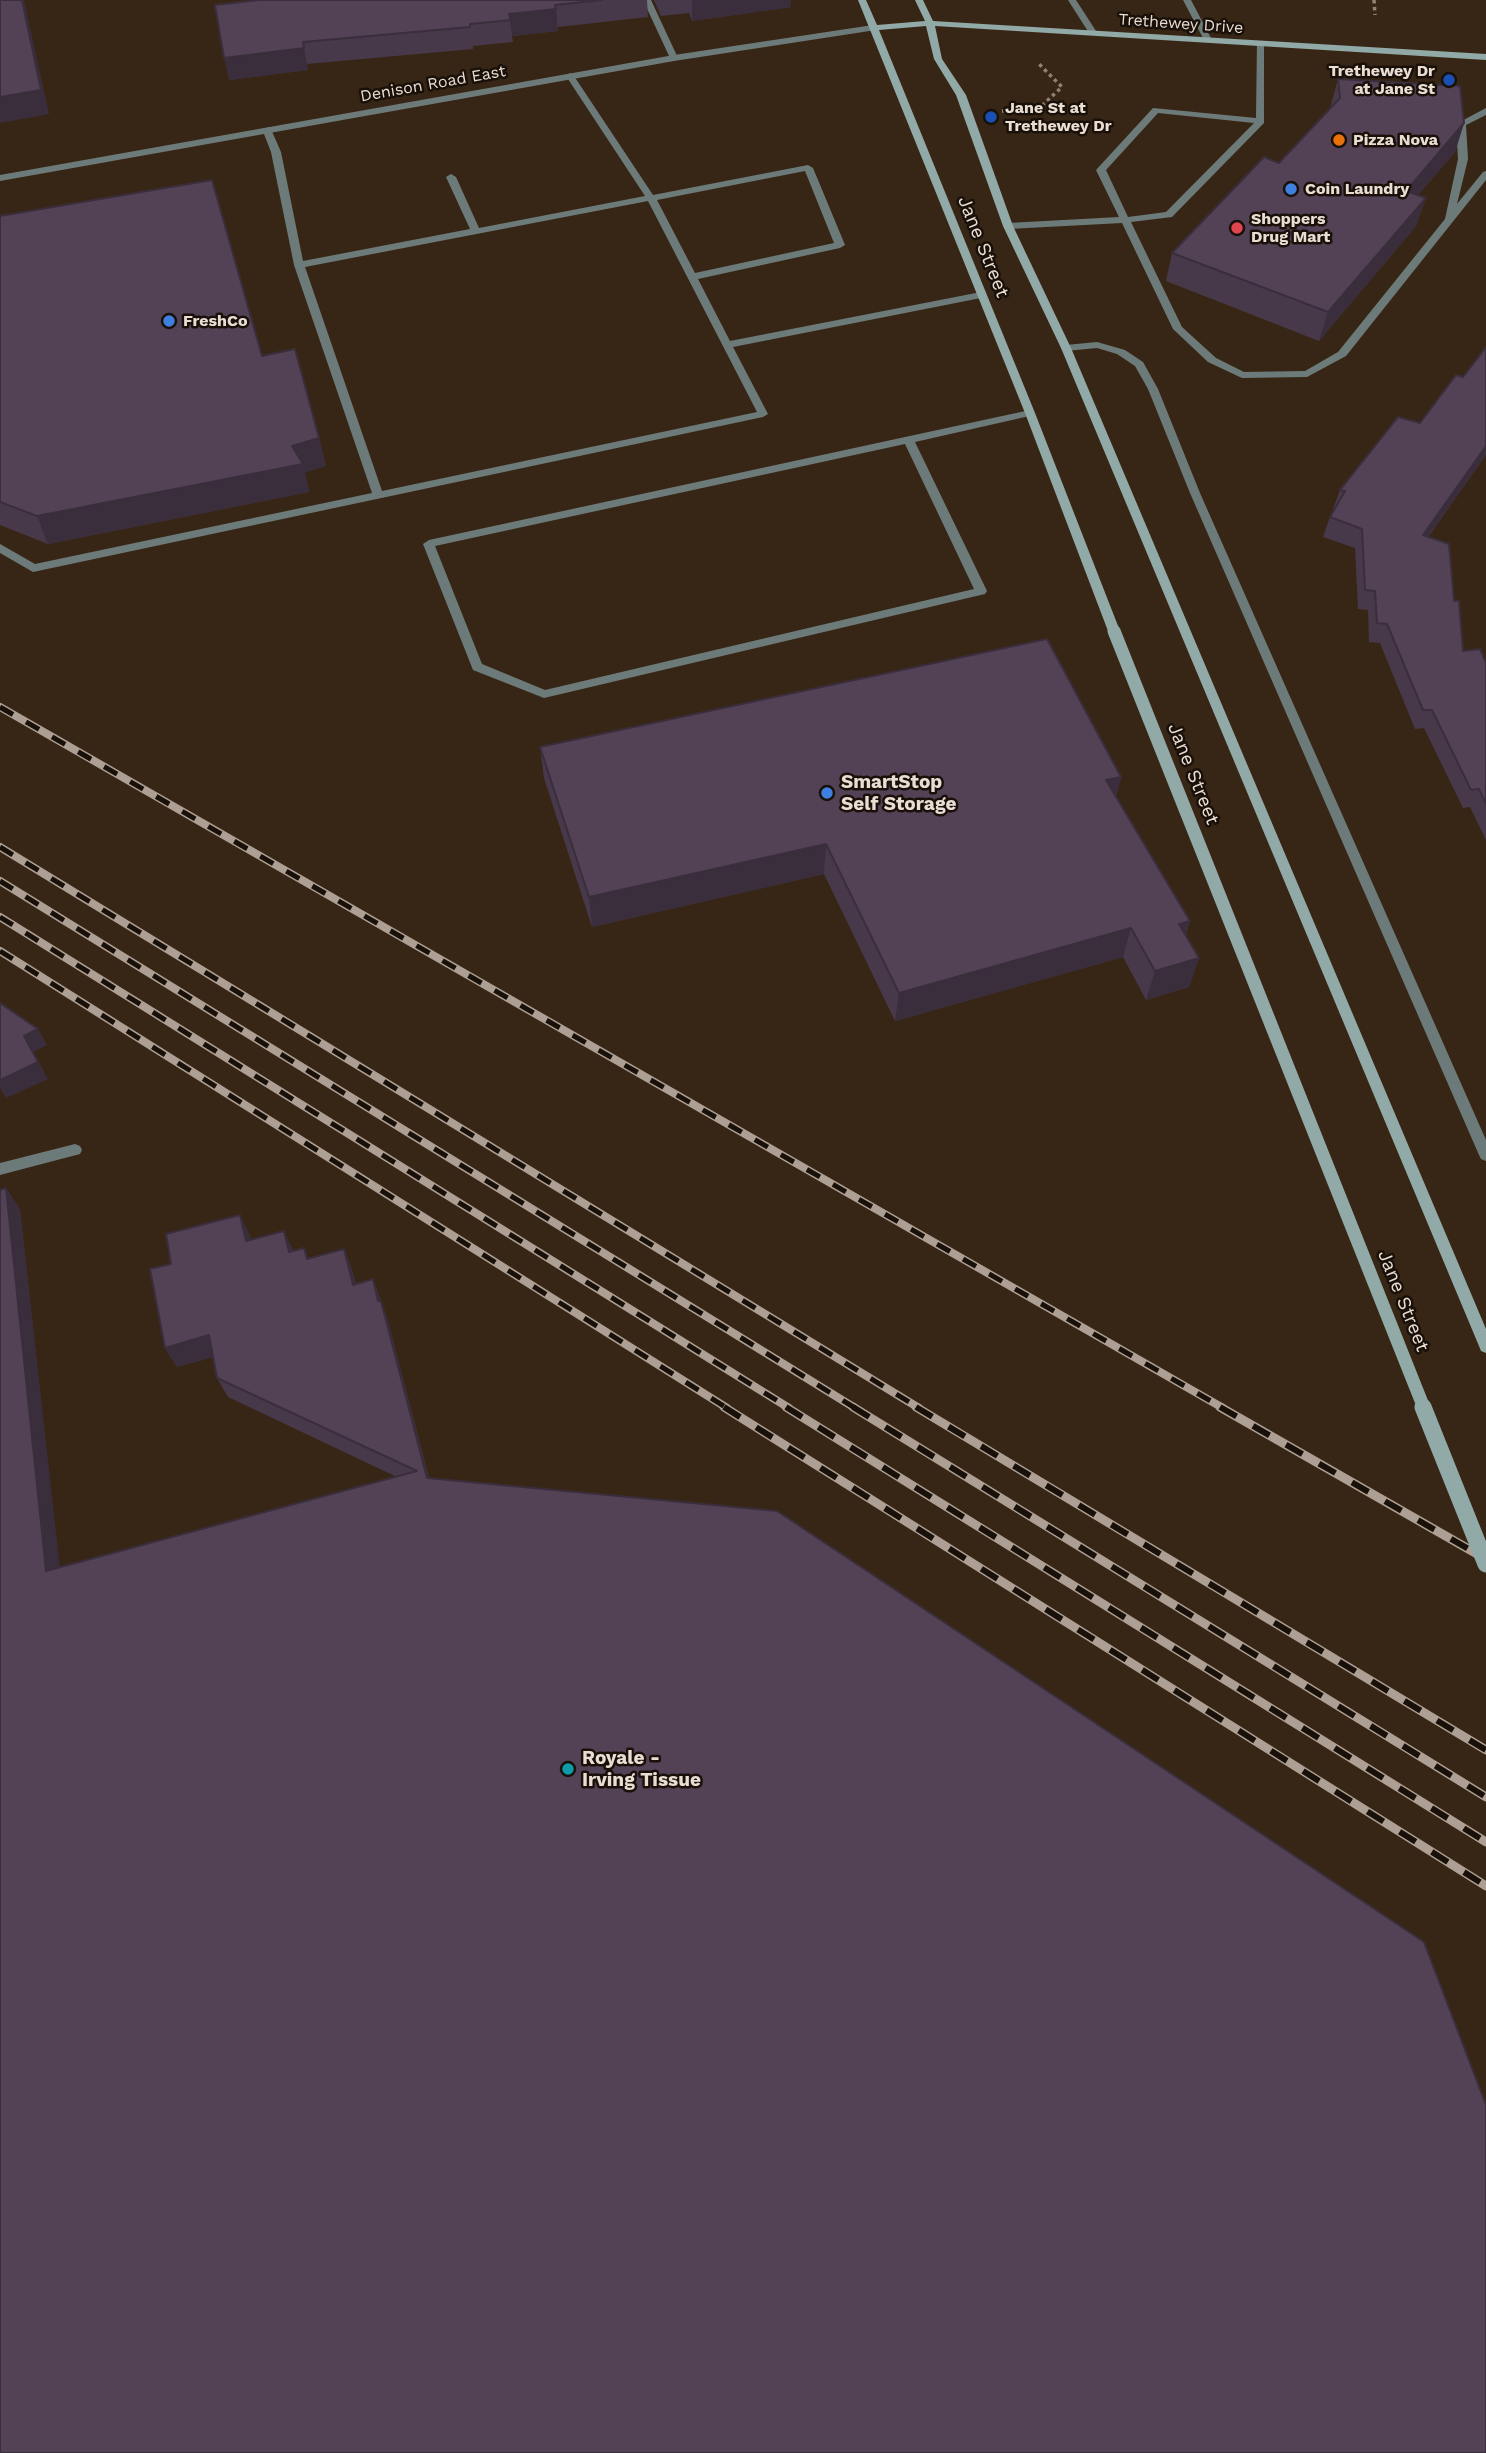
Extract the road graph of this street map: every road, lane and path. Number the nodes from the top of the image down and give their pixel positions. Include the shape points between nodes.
1 (647, 0) edge
2 (862, 0) edge
3 (919, 0) edge
4 (1072, 0) edge
5 (1187, 0) edge
6 (1374, 0) edge
7 (1375, 15) dead end
8 (930, 23) junction
9 (873, 28) junction
10 (1091, 31) junction
11 (1208, 40) junction
12 (1260, 43) junction
13 (1030, 56) dead end
14 (1486, 57) edge
15 (674, 58) junction
16 (570, 76) junction
17 (991, 111) dead end
18 (1486, 111) edge
19 (1261, 121) junction
20 (267, 129) junction
21 (1486, 174) edge
22 (451, 177) dead end
23 (0, 178) edge
24 (651, 198) junction
25 (1124, 220) junction
26 (1448, 222) junction
27 (1008, 226) junction
28 (476, 232) junction
29 (299, 265) junction
30 (692, 277) junction
31 (981, 295) junction
32 (727, 345) junction
33 (1066, 348) junction
34 (1030, 413) junction
35 (909, 440) junction
36 (378, 495) junction
37 (0, 548) edge
38 (75, 1150) dead end
39 (1486, 1155) edge
40 (0, 1169) edge
41 (1486, 1346) edge
42 (1486, 1564) edge

1 - 15 street
2 - 9 main road, Jane Street
3 - 8 main road, Jane Street
4 - 10 street
5 - 11 street
6 - 7 path
8 - 9 main road, Trethewey Drive
8 - 10 main road, Trethewey Drive
8 - 27 main road, Jane Street via 938,59 961,95
9 - 15 street, Denison Road East
9 - 31 main road, Jane Street
10 - 11 main road, Trethewey Drive
11 - 12 main road, Trethewey Drive
12 - 14 main road, Trethewey Drive
12 - 19 street
13 - 17 path via 1062,87 1036,111
15 - 16 street, Denison Road East
16 - 20 street, Denison Road East
16 - 24 street
18 - 26 street via 1461,124 1463,159
19 - 25 street via 1170,215
19 - 25 street via 1156,110 1101,170
20 - 23 street, Denison Road East
20 - 29 street
21 - 26 street
22 - 28 street
24 - 28 street
24 - 30 street
24 - 30 street via 808,169 840,245
25 - 26 street via 1178,329 1212,360 1242,374 1307,374 1342,354
25 - 27 street
27 - 33 main road, Jane Street
28 - 29 street
29 - 36 street
30 - 32 street
31 - 32 street
31 - 34 main road, Jane Street
32 - 36 street via 763,414
33 - 39 street via 1097,345 1121,352 1139,364 1153,388
33 - 41 main road, Jane Street
34 - 35 street
34 - 42 main road, Jane Street, bridge
35 - 35 street via 762,472 429,544 477,667 544,694 981,591
36 - 37 street via 33,568
38 - 40 street

